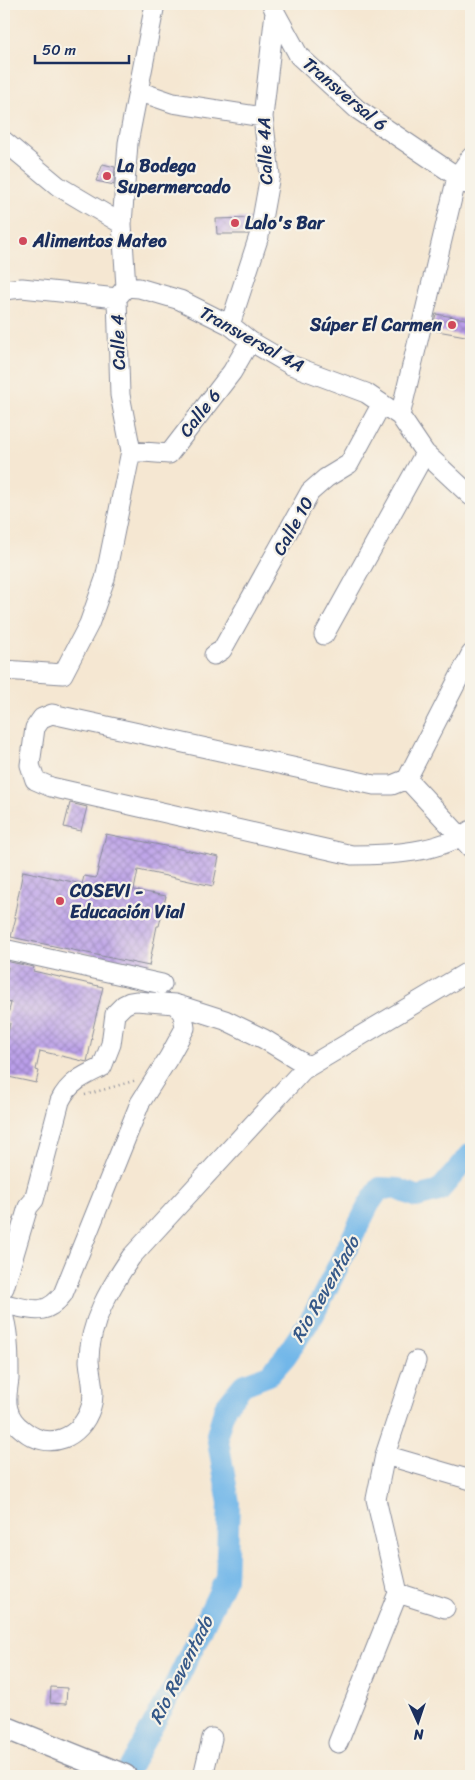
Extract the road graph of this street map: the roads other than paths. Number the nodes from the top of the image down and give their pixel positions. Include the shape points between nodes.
1 (155, 4) edge
2 (273, 8) edge
3 (138, 91) junction
4 (263, 117) junction
5 (4, 141) edge
6 (471, 157) edge
7 (464, 182) edge
8 (122, 224) junction
9 (4, 290) edge
10 (121, 292) junction
11 (230, 325) junction
12 (250, 341) junction
13 (381, 405) junction
14 (400, 416) junction
15 (131, 451) junction
16 (425, 453) junction
17 (471, 496) edge
18 (324, 635) dead end
19 (471, 654) edge
20 (214, 655) dead end
21 (4, 670) edge
22 (407, 779) junction
23 (468, 838) edge
24 (4, 949) edge
25 (471, 970) edge
26 (162, 984) dead end
27 (175, 1004) junction
28 (308, 1066) junction
29 (4, 1288) edge
30 (4, 1304) edge
31 (4, 1318) edge
32 (416, 1361) dead end
33 (385, 1455) junction
34 (471, 1480) edge
35 (398, 1593) junction
36 (445, 1608) dead end
37 (4, 1727) edge
38 (212, 1738) dead end
39 (338, 1743) dead end
40 (125, 1776) edge
41 (203, 1776) edge

1 - 3 street, Calle 4
2 - 4 street, Calle 4A
2 - 7 street, Transversal 6 via 299,56 313,70 357,109
3 - 4 street via 173,103
3 - 8 street, Calle 4 via 128,143
4 - 11 street, Calle 4A via 270,175 259,236
5 - 8 street via 58,186
6 - 7 street
7 - 14 street
8 - 10 street, Calle 4
9 - 10 street, Transversal 4A
10 - 11 street, Transversal 4A via 139,288 180,300
10 - 15 street, Calle 4 via 120,395
11 - 12 street, Transversal 4A
12 - 13 street, Transversal 4A via 291,365 366,393
12 - 15 street, Calle 6 via 232,372 169,454
13 - 14 street, Transversal 4A
13 - 20 street, Calle 10 via 349,464 310,492 227,642
14 - 16 street
15 - 21 street, Calle 4 via 105,579 89,624 64,674
16 - 17 street
16 - 18 street
19 - 22 street
22 - 23 street
22 - 23 street via 392,785 374,785 52,714 42,718 35,728 30,765 35,780 51,787 352,855 419,850
24 - 26 street
25 - 28 street
27 - 28 street via 225,1020
27 - 29 street via 130,1002 119,1008 102,1067 78,1079 64,1092 34,1200 28,1207
27 - 30 street via 183,1014 185,1028 140,1103 63,1294 47,1309
28 - 31 street via 137,1251 114,1283 92,1333 89,1360 92,1406 81,1426 67,1437 49,1442 31,1437 16,1424 7,1408 9,1364
32 - 33 street
33 - 34 street
33 - 35 street via 376,1499
35 - 36 street
35 - 39 street
37 - 40 main road
38 - 41 street

